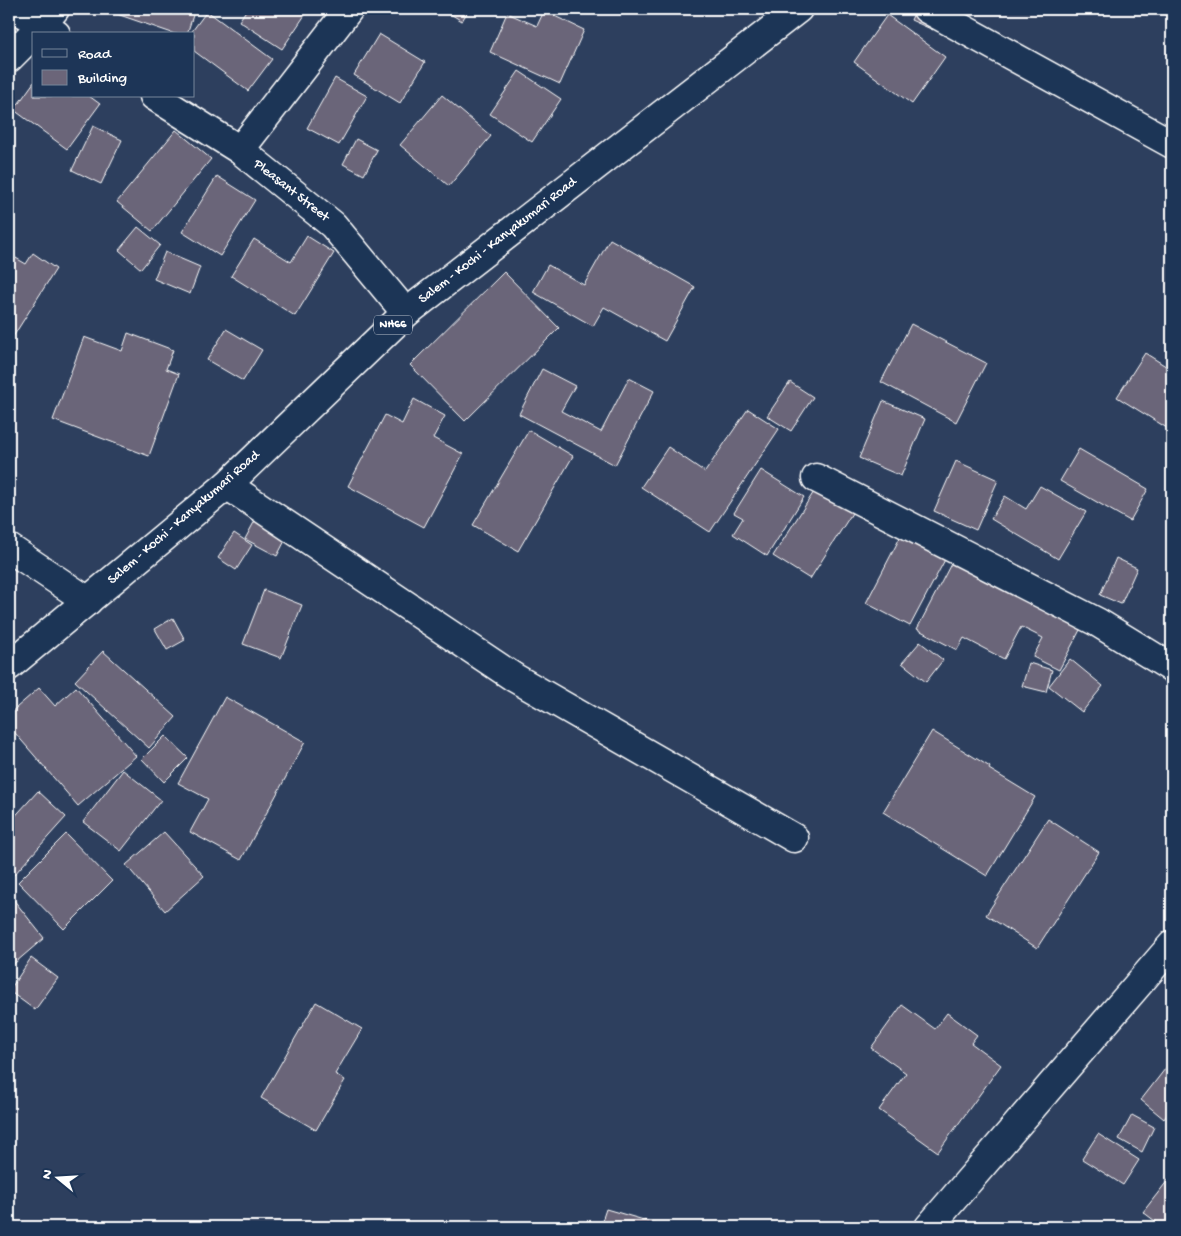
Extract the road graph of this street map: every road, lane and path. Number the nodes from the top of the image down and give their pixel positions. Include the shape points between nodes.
1 (16, 9) edge
2 (349, 9) edge
3 (798, 9) edge
4 (927, 9) edge
5 (51, 23) edge
6 (40, 32) edge
7 (32, 39) edge
8 (9, 58) edge
9 (157, 98) edge
10 (1172, 144) edge
11 (240, 150) junction
12 (406, 313) junction
13 (816, 478) dead end
14 (227, 485) junction
15 (9, 548) edge
16 (88, 601) junction
17 (9, 666) edge
18 (1172, 668) edge
19 (794, 838) dead end
20 (1172, 945) edge
21 (929, 1227) edge

1 - 5 main road
2 - 11 main road
3 - 12 main road, Salem - Kochi - Kanyakumari Road / NH66
4 - 10 main road
5 - 6 main road
7 - 8 main road
9 - 11 main road, Pleasant Street
11 - 12 main road, Pleasant Street via 333,225
12 - 14 main road, Salem - Kochi - Kanyakumari Road / NH66
13 - 18 main road via 1097,622
14 - 16 main road, Salem - Kochi - Kanyakumari Road / NH66
14 - 19 main road via 515,678
15 - 16 main road
16 - 17 main road, Salem - Kochi - Kanyakumari Road / NH66
20 - 21 main road

